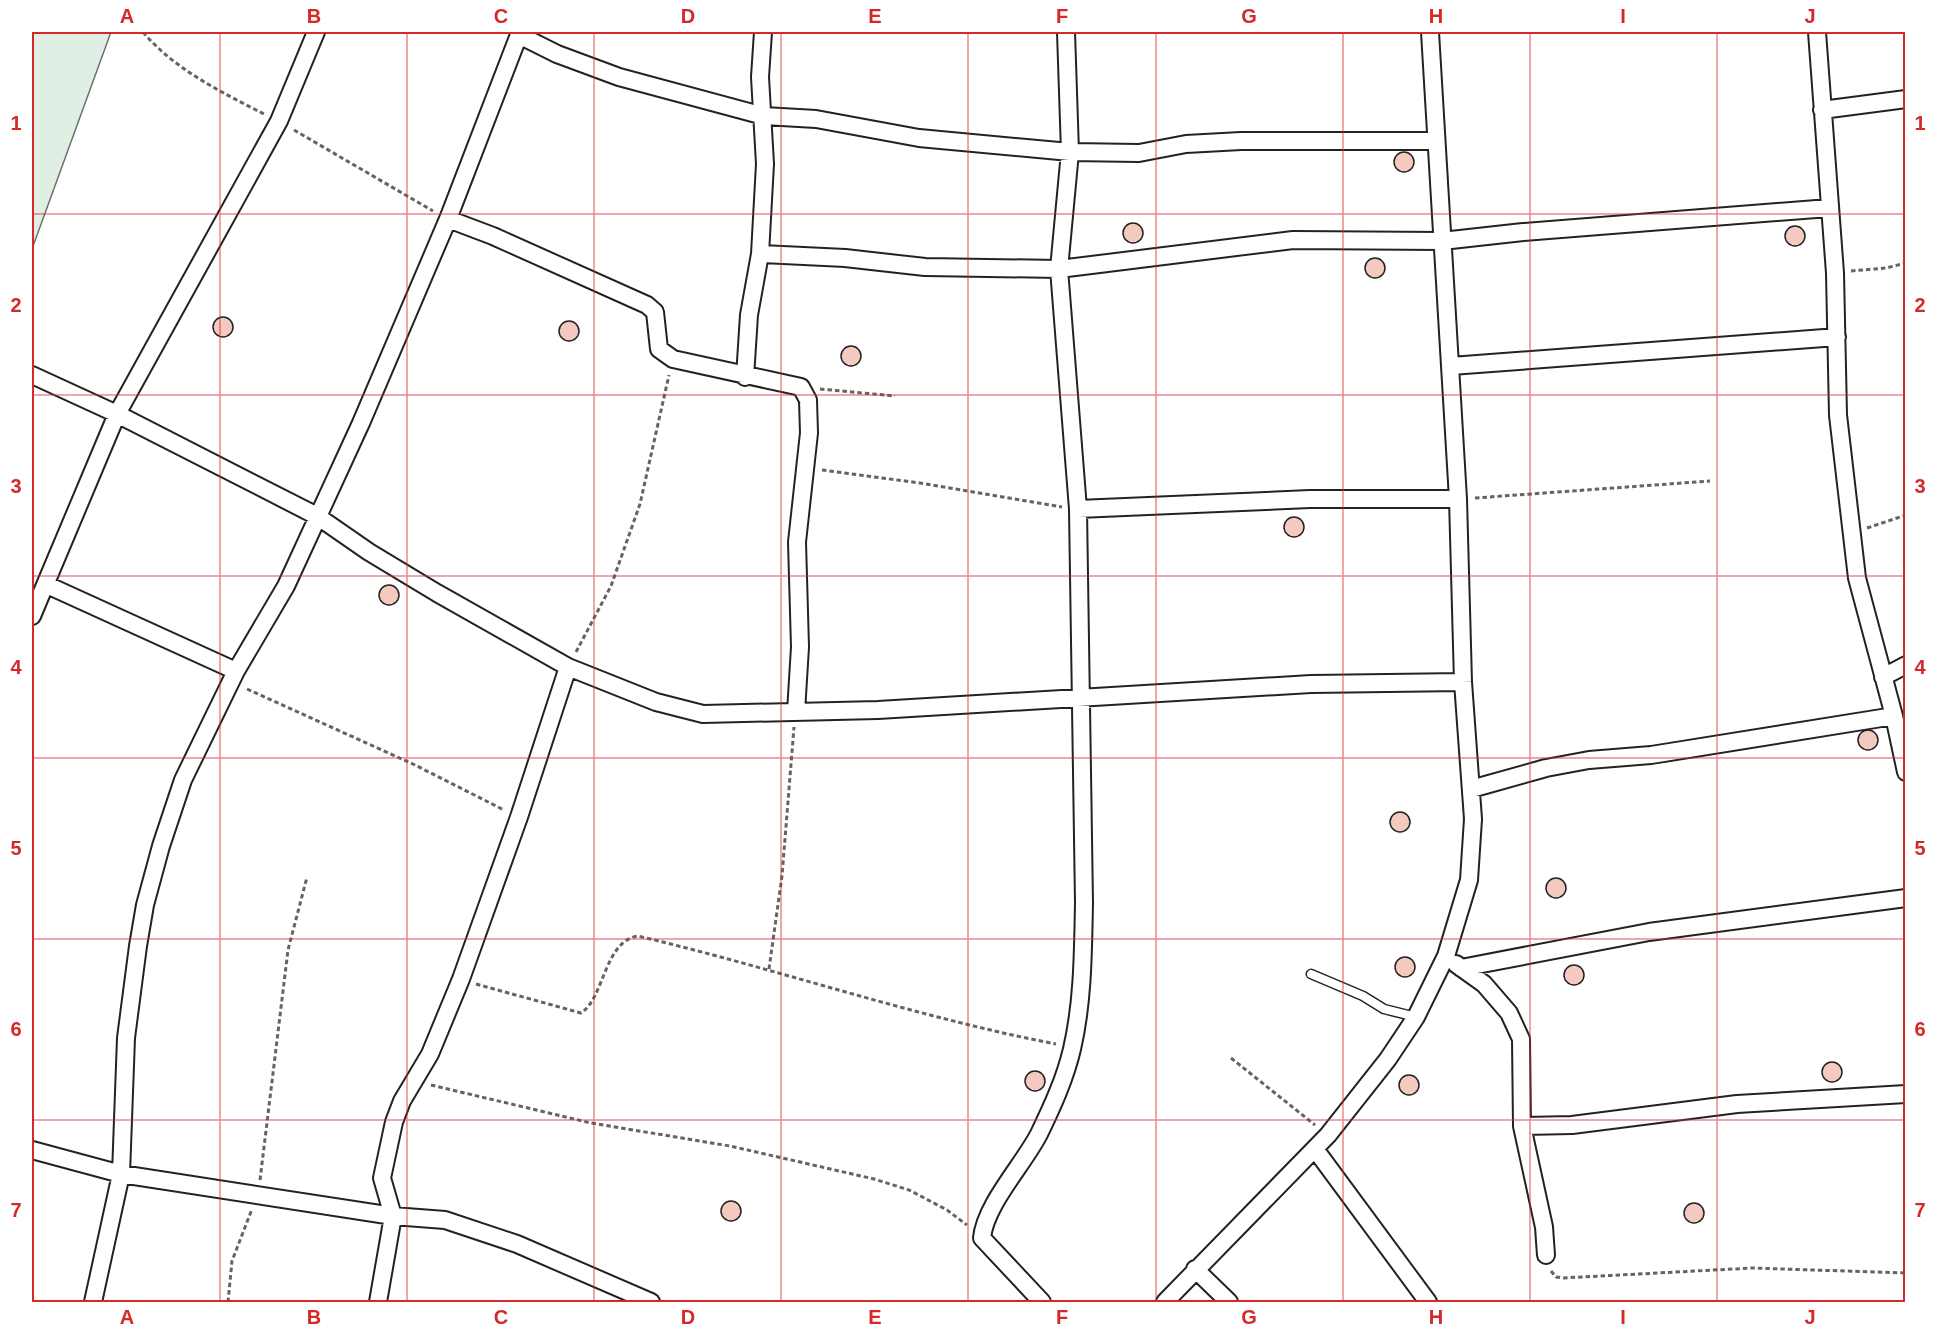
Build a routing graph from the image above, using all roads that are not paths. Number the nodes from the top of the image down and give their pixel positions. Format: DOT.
graph roads {
  1 [pos="316,32"];
  2 [pos="763,32"];
  3 [pos="1066,32"];
  4 [pos="1430,32"];
  5 [pos="1816,32"];
  6 [pos="520,33"];
  7 [pos="1905,99"];
  8 [pos="1822,110"];
  9 [pos="764,116"];
  10 [pos="1435,141"];
  11 [pos="1070,152"];
  12 [pos="1829,208"];
  13 [pos="448,219"];
  14 [pos="1442,241"];
  15 [pos="760,254"];
  16 [pos="1059,269"];
  17 [pos="1837,337"];
  18 [pos="1451,366"];
  19 [pos="32,375"];
  20 [pos="745,377"];
  21 [pos="117,414"];
  22 [pos="1458,500"];
  23 [pos="1078,509"];
  24 [pos="317,516"];
  25 [pos="39,593"];
  26 [pos="32,616"];
  27 [pos="1905,665"];
  28 [pos="568,667"];
  29 [pos="233,676"];
  30 [pos="1883,677"];
  31 [pos="1463,682"];
  32 [pos="1080,700"];
  33 [pos="796,712"];
  34 [pos="1894,716"];
  35 [pos="1905,772"];
  36 [pos="1471,789"];
  37 [pos="1905,898"];
  38 [pos="1446,956"];
  39 [pos="1461,968"];
  40 [pos="1311,974"];
  41 [pos="1416,1017"];
  42 [pos="1905,1094"];
  43 [pos="1522,1126"];
  44 [pos="1315,1149"];
  45 [pos="32,1150"];
  46 [pos="121,1174"];
  47 [pos="393,1216"];
  48 [pos="1546,1255"];
  49 [pos="1195,1269"];
  50 [pos="93,1302"];
  51 [pos="378,1302"];
  52 [pos="651,1302"];
  53 [pos="1042,1302"];
  54 [pos="1165,1302"];
  55 [pos="1229,1302"];
  56 [pos="1428,1302"];
  1 -- 21 [label="street"];
  2 -- 9 [label="street"];
  3 -- 11 [label="street"];
  4 -- 10 [label="street"];
  5 -- 8 [label="street"];
  6 -- 9 [label="street"];
  6 -- 13 [label="street"];
  7 -- 8 [label="street"];
  8 -- 12 [label="street"];
  9 -- 11 [label="street"];
  9 -- 15 [label="street"];
  10 -- 11 [label="street"];
  10 -- 14 [label="street"];
  11 -- 16 [label="street"];
  12 -- 14 [label="street"];
  12 -- 17 [label="street"];
  13 -- 20 [label="street"];
  13 -- 24 [label="street"];
  14 -- 16 [label="street"];
  14 -- 18 [label="street"];
  15 -- 16 [label="street"];
  15 -- 20 [label="street"];
  16 -- 23 [label="street"];
  17 -- 18 [label="street"];
  17 -- 30 [label="street"];
  18 -- 22 [label="street"];
  19 -- 21 [label="street"];
  20 -- 33 [label="street"];
  21 -- 24 [label="street"];
  21 -- 25 [label="street"];
  22 -- 23 [label="street"];
  22 -- 31 [label="street"];
  23 -- 32 [label="street"];
  24 -- 28 [label="street"];
  24 -- 29 [label="street"];
  25 -- 26 [label="street"];
  25 -- 29 [label="street"];
  27 -- 30 [label="street"];
  28 -- 33 [label="street"];
  28 -- 47 [label="street"];
  29 -- 46 [label="street"];
  30 -- 34 [label="street"];
  31 -- 32 [label="street"];
  31 -- 36 [label="street"];
  32 -- 33 [label="street"];
  32 -- 53 [label="street"];
  34 -- 35 [label="street"];
  34 -- 36 [label="street"];
  36 -- 38 [label="street"];
  37 -- 39 [label="street"];
  38 -- 39 [label="street"];
  38 -- 41 [label="street"];
  39 -- 43 [label="street"];
  40 -- 41 [label="lane"];
  41 -- 44 [label="street"];
  42 -- 43 [label="street"];
  43 -- 48 [label="street"];
  44 -- 49 [label="street"];
  44 -- 56 [label="street"];
  45 -- 46 [label="street"];
  46 -- 47 [label="street"];
  46 -- 50 [label="street"];
  47 -- 51 [label="street"];
  47 -- 52 [label="street"];
  49 -- 54 [label="street"];
  49 -- 55 [label="street"];
}
